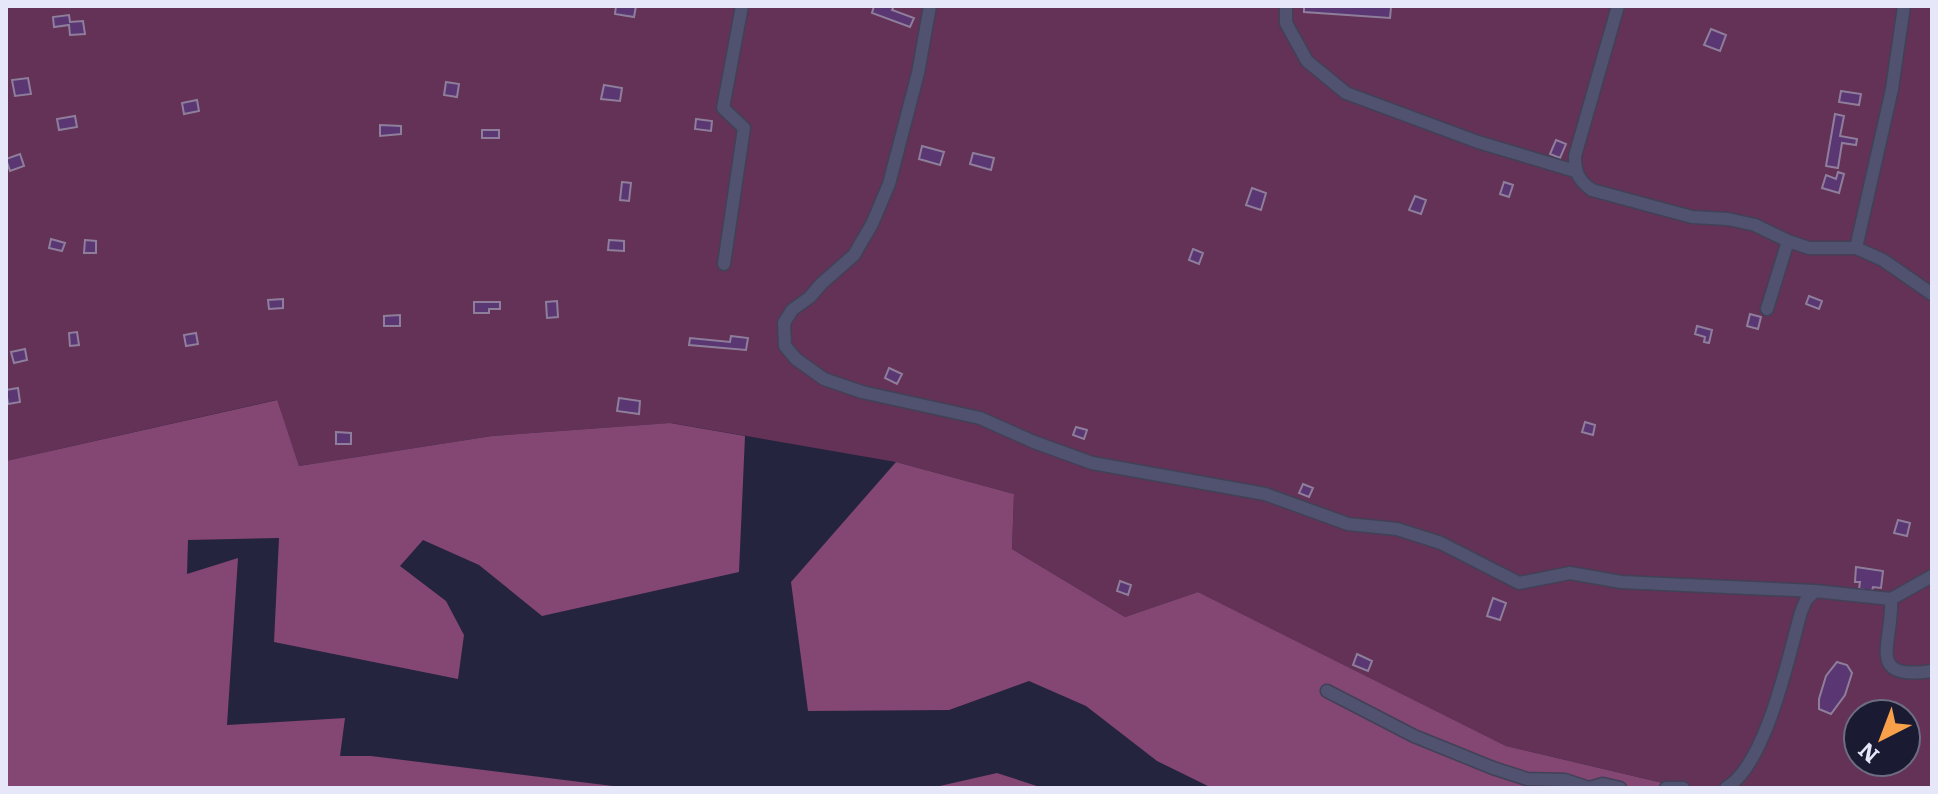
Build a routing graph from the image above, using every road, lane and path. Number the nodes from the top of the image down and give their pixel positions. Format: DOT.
graph roads {
  1 [pos="742,6"];
  2 [pos="930,6"];
  3 [pos="1286,6"];
  4 [pos="1618,6"];
  5 [pos="1904,6"];
  6 [pos="1575,171"];
  7 [pos="1788,241"];
  8 [pos="1856,248"];
  9 [pos="724,264"];
  10 [pos="1932,294"];
  11 [pos="1767,309"];
  12 [pos="1932,576"];
  13 [pos="1815,591"];
  14 [pos="1891,599"];
  15 [pos="1932,671"];
  16 [pos="1327,691"];
  17 [pos="1620,788"];
  18 [pos="1666,788"];
  19 [pos="1683,788"];
  20 [pos="1726,788"];
  1 -- 9 [label="street"];
  2 -- 13 [label="street"];
  3 -- 6 [label="street"];
  4 -- 6 [label="street"];
  5 -- 8 [label="street"];
  6 -- 7 [label="street"];
  7 -- 8 [label="street"];
  7 -- 11 [label="street"];
  8 -- 10 [label="street"];
  12 -- 14 [label="street"];
  13 -- 14 [label="street"];
  13 -- 20 [label="street"];
  14 -- 15 [label="street"];
  16 -- 17 [label="street"];
  18 -- 19 [label="street"];
}
